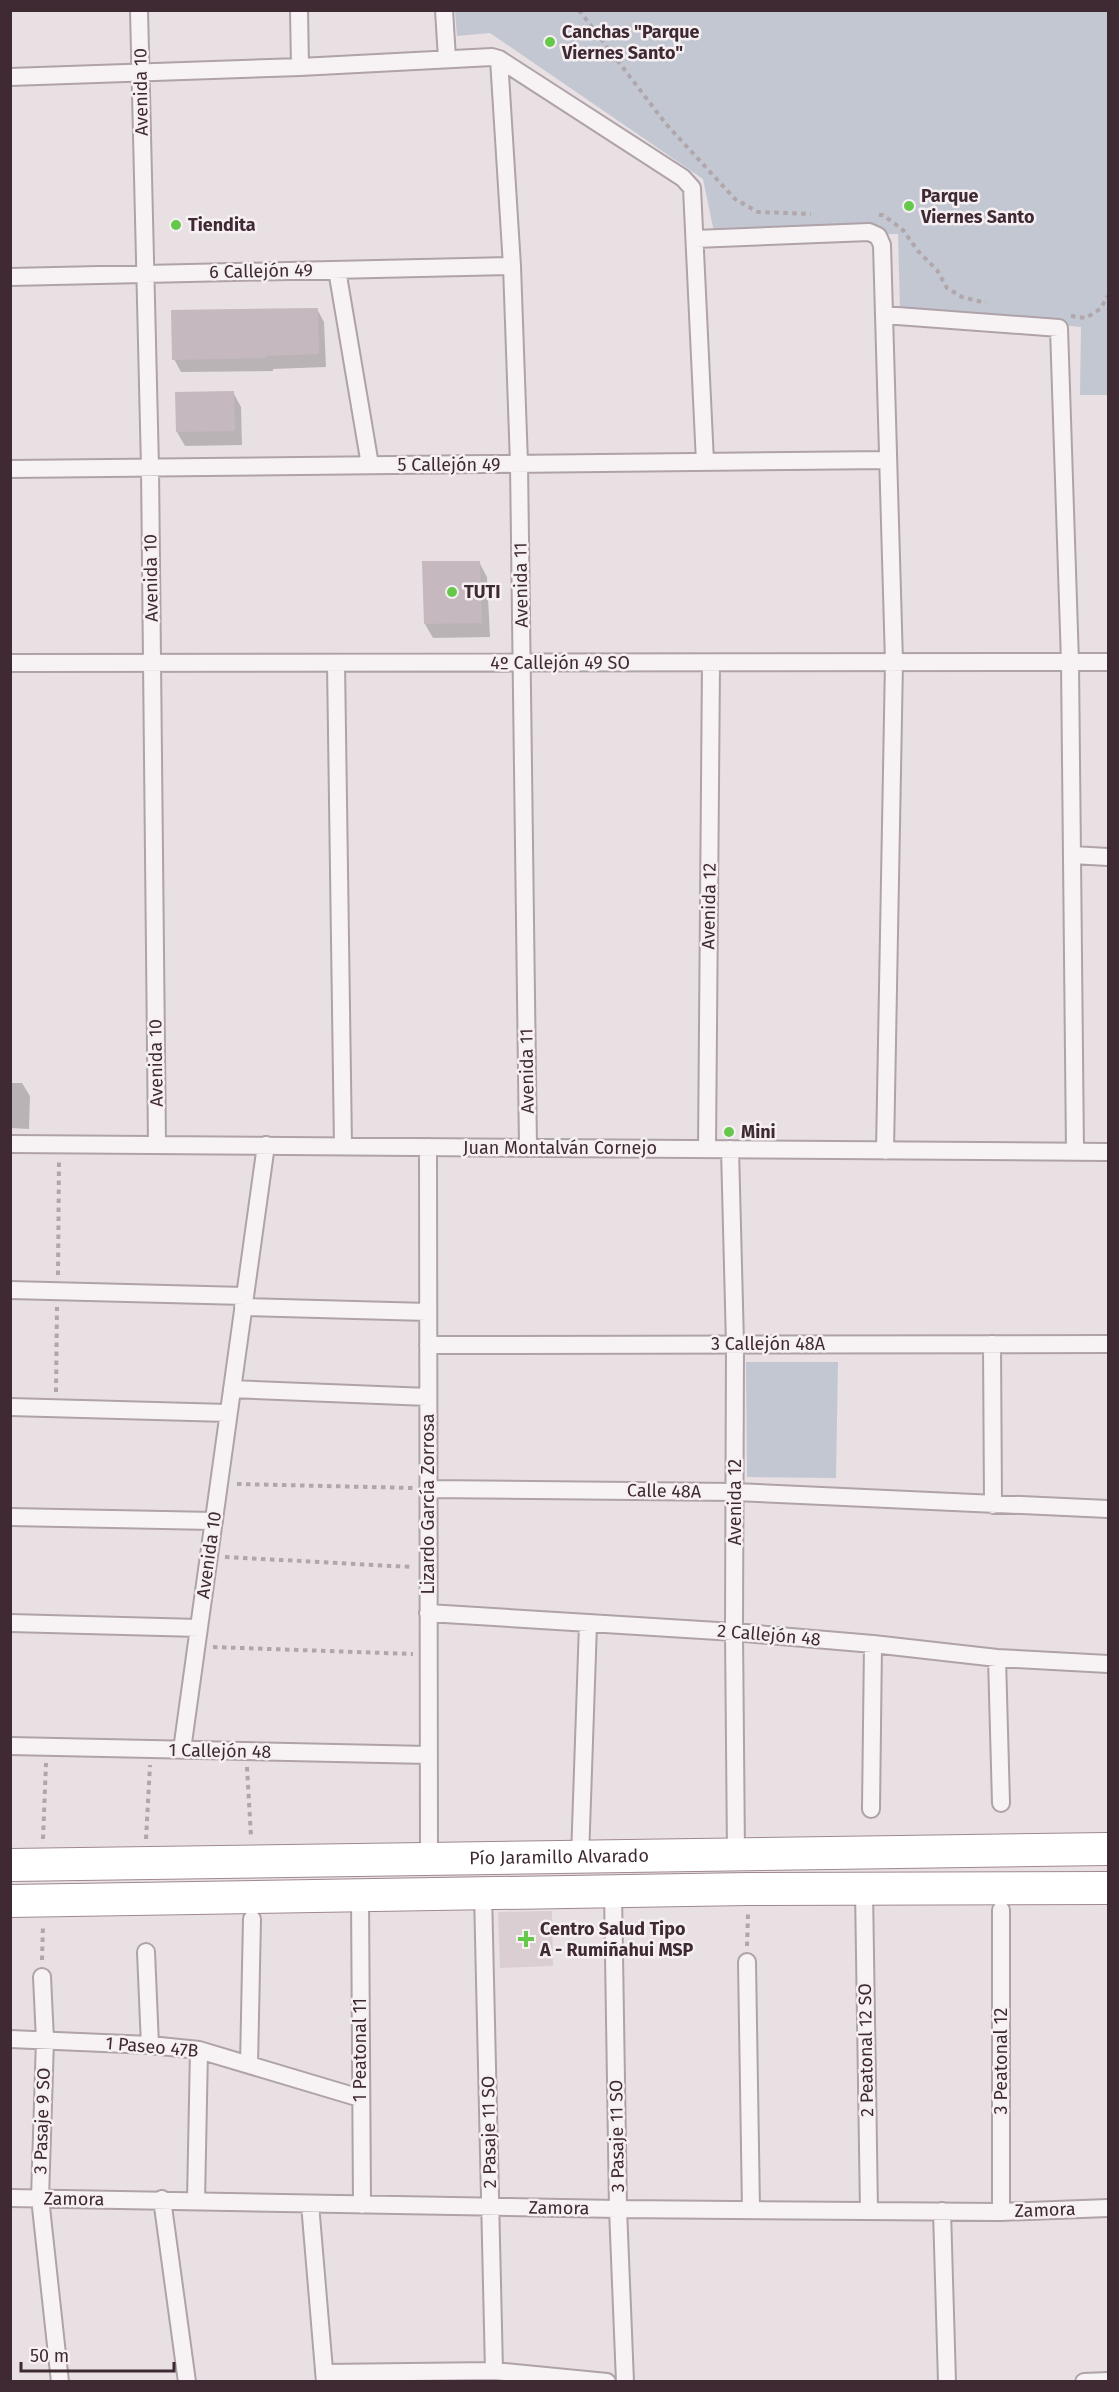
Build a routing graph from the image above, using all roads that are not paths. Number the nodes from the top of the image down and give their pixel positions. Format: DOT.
graph roads {
  1 [pos="139,10"];
  2 [pos="299,10"];
  3 [pos="444,10"];
  4 [pos="447,59"];
  5 [pos="499,59"];
  6 [pos="300,67"];
  7 [pos="140,72"];
  8 [pos="10,77"];
  9 [pos="695,239"];
  10 [pos="513,266"];
  11 [pos="337,270"];
  12 [pos="145,274"];
  13 [pos="10,277"];
  14 [pos="884,315"];
  15 [pos="887,460"];
  16 [pos="705,462"];
  17 [pos="519,464"];
  18 [pos="370,465"];
  19 [pos="150,467"];
  20 [pos="10,469"];
  21 [pos="1070,662"];
  22 [pos="1108,662"];
  23 [pos="10,663"];
  24 [pos="152,663"];
  25 [pos="336,663"];
  26 [pos="522,663"];
  27 [pos="711,663"];
  28 [pos="894,663"];
  29 [pos="1072,855"];
  30 [pos="1108,857"];
  31 [pos="10,1144"];
  32 [pos="157,1145"];
  33 [pos="266,1145"];
  34 [pos="344,1146"];
  35 [pos="428,1147"];
  36 [pos="528,1148"];
  37 [pos="706,1149"];
  38 [pos="730,1149"];
  39 [pos="885,1151"];
  40 [pos="1075,1152"];
  41 [pos="1108,1152"];
  42 [pos="10,1290"];
  43 [pos="244,1302"];
  44 [pos="428,1312"];
  45 [pos="735,1344"];
  46 [pos="992,1344"];
  47 [pos="1108,1344"];
  48 [pos="428,1345"];
  49 [pos="232,1389"];
  50 [pos="428,1397"];
  51 [pos="10,1407"];
  52 [pos="228,1413"];
  53 [pos="428,1489"];
  54 [pos="735,1492"];
  55 [pos="993,1505"];
  56 [pos="1108,1509"];
  57 [pos="10,1517"];
  58 [pos="214,1521"];
  59 [pos="428,1613"];
  60 [pos="10,1623"];
  61 [pos="588,1624"];
  62 [pos="199,1629"];
  63 [pos="734,1632"];
  64 [pos="873,1644"];
  65 [pos="997,1658"];
  66 [pos="1108,1664"];
  67 [pos="10,1746"];
  68 [pos="182,1750"];
  69 [pos="429,1755"];
  70 [pos="1000,1803"];
  71 [pos="871,1809"];
  72 [pos="1108,1849"];
  73 [pos="736,1854"];
  74 [pos="580,1858"];
  75 [pos="429,1860"];
  76 [pos="10,1865"];
  77 [pos="1108,1888"];
  78 [pos="864,1890"];
  79 [pos="613,1891"];
  80 [pos="483,1893"];
  81 [pos="360,1895"];
  82 [pos="10,1901"];
  83 [pos="1001,1910"];
  84 [pos="252,1919"];
  85 [pos="146,1952"];
  86 [pos="747,1962"];
  87 [pos="42,1977"];
  88 [pos="10,2039"];
  89 [pos="45,2040"];
  90 [pos="150,2045"];
  91 [pos="199,2050"];
  92 [pos="249,2065"];
  93 [pos="360,2098"];
  94 [pos="10,2198"];
  95 [pos="40,2198"];
  96 [pos="162,2199"];
  97 [pos="196,2200"];
  98 [pos="310,2204"];
  99 [pos="362,2205"];
  100 [pos="491,2206"];
  101 [pos="1108,2208"];
  102 [pos="618,2209"];
  103 [pos="751,2209"];
  104 [pos="869,2211"];
  105 [pos="942,2211"];
  106 [pos="1001,2212"];
  107 [pos="494,2371"];
  108 [pos="325,2378"];
  109 [pos="1108,2381"];
  110 [pos="60,2382"];
  111 [pos="187,2382"];
  112 [pos="607,2382"];
  113 [pos="625,2382"];
  114 [pos="947,2382"];
  115 [pos="1084,2382"];
  1 -- 7 [label="street, Avenida 10"];
  2 -- 6 [label="street"];
  3 -- 4 [label="street"];
  4 -- 5 [label="street"];
  4 -- 6 [label="street"];
  5 -- 9 [label="street"];
  5 -- 10 [label="street, Avenida 11"];
  6 -- 7 [label="street"];
  7 -- 8 [label="street"];
  7 -- 12 [label="street, Avenida 10"];
  9 -- 14 [label="street"];
  9 -- 16 [label="street"];
  10 -- 11 [label="street, 6 Callejón 49"];
  10 -- 17 [label="street, Avenida 11"];
  11 -- 12 [label="street, 6 Callejón 49"];
  11 -- 18 [label="street"];
  12 -- 13 [label="street, 6 Callejón 49"];
  12 -- 19 [label="street, Avenida 10"];
  14 -- 15 [label="street"];
  14 -- 21 [label="street"];
  15 -- 16 [label="street, 5 Callejón 49"];
  15 -- 28 [label="street"];
  16 -- 17 [label="street, 5 Callejón 49"];
  17 -- 18 [label="street, 5 Callejón 49"];
  17 -- 26 [label="street, Avenida 11"];
  18 -- 19 [label="street, 5 Callejón 49"];
  19 -- 20 [label="street, 5 Callejón 49"];
  19 -- 24 [label="street, Avenida 10"];
  21 -- 22 [label="street, 4º Callejón 49 SO"];
  21 -- 28 [label="street, 4º Callejón 49 SO"];
  21 -- 29 [label="street"];
  23 -- 24 [label="street, 4º Callejón 49 SO"];
  24 -- 25 [label="street, 4º Callejón 49 SO"];
  24 -- 32 [label="street, Avenida 10"];
  25 -- 26 [label="street, 4º Callejón 49 SO"];
  25 -- 34 [label="street"];
  26 -- 27 [label="street, 4º Callejón 49 SO"];
  26 -- 36 [label="street, Avenida 11"];
  27 -- 28 [label="street, 4º Callejón 49 SO"];
  27 -- 37 [label="street, Avenida 12"];
  28 -- 39 [label="street"];
  29 -- 30 [label="street"];
  29 -- 40 [label="street"];
  31 -- 32 [label="street, Juan Montalván Cornejo"];
  32 -- 33 [label="street, Juan Montalván Cornejo"];
  33 -- 34 [label="street, Juan Montalván Cornejo"];
  33 -- 43 [label="street, Avenida 10"];
  34 -- 35 [label="street, Juan Montalván Cornejo"];
  35 -- 36 [label="street, Juan Montalván Cornejo"];
  35 -- 44 [label="street, Lizardo García Zorrosa"];
  36 -- 37 [label="street, Juan Montalván Cornejo"];
  37 -- 38 [label="street, Juan Montalván Cornejo"];
  38 -- 39 [label="street, Juan Montalván Cornejo"];
  38 -- 45 [label="street, Avenida 12"];
  39 -- 40 [label="street, Juan Montalván Cornejo"];
  40 -- 41 [label="street, Juan Montalván Cornejo"];
  42 -- 43 [label="street"];
  43 -- 44 [label="street"];
  43 -- 49 [label="street, Avenida 10"];
  44 -- 48 [label="street, Lizardo García Zorrosa"];
  45 -- 46 [label="street, 3 Callejón 48A"];
  45 -- 48 [label="street, 3 Callejón 48A"];
  45 -- 54 [label="street, Avenida 12"];
  46 -- 47 [label="street, 3 Callejón 48A"];
  46 -- 55 [label="street"];
  48 -- 50 [label="street, Lizardo García Zorrosa"];
  49 -- 50 [label="street"];
  49 -- 52 [label="street, Avenida 10"];
  50 -- 53 [label="street, Lizardo García Zorrosa"];
  51 -- 52 [label="street"];
  52 -- 58 [label="street, Avenida 10"];
  53 -- 54 [label="street, Calle 48A"];
  53 -- 59 [label="street, Lizardo García Zorrosa"];
  54 -- 55 [label="street, Calle 48A"];
  54 -- 63 [label="street, Avenida 12"];
  55 -- 56 [label="street, Calle 48A"];
  57 -- 58 [label="street"];
  58 -- 62 [label="street, Avenida 10"];
  59 -- 61 [label="street, 2 Callejón 48"];
  59 -- 69 [label="street, Lizardo García Zorrosa"];
  60 -- 62 [label="street"];
  61 -- 63 [label="street, 2 Callejón 48"];
  61 -- 74 [label="street"];
  62 -- 68 [label="street, Avenida 10"];
  63 -- 64 [label="street, 2 Callejón 48"];
  63 -- 73 [label="street, Avenida 12"];
  64 -- 65 [label="street, 2 Callejón 48"];
  64 -- 71 [label="street"];
  65 -- 66 [label="street, 2 Callejón 48"];
  65 -- 70 [label="street"];
  67 -- 68 [label="street, 1 Callejón 48"];
  68 -- 69 [label="street, 1 Callejón 48"];
  69 -- 75 [label="street, Lizardo García Zorrosa"];
  72 -- 73 [label="highway, Pío Jaramillo Alvarado"];
  73 -- 74 [label="highway, Pío Jaramillo Alvarado"];
  74 -- 75 [label="highway, Pío Jaramillo Alvarado"];
  75 -- 76 [label="highway, Pío Jaramillo Alvarado"];
  77 -- 78 [label="highway, Pío Jaramillo Alvarado"];
  78 -- 79 [label="highway, Pío Jaramillo Alvarado"];
  78 -- 104 [label="street, 2 Peatonal 12 SO"];
  79 -- 80 [label="highway, Pío Jaramillo Alvarado"];
  79 -- 102 [label="street, 3 Pasaje 11 SO"];
  80 -- 81 [label="highway, Pío Jaramillo Alvarado"];
  80 -- 100 [label="street, 2 Pasaje 11 SO"];
  81 -- 82 [label="highway, Pío Jaramillo Alvarado"];
  81 -- 93 [label="street, 1 Peatonal 11"];
  83 -- 106 [label="street, 3 Peatonal 12"];
  84 -- 92 [label="street"];
  85 -- 90 [label="street"];
  86 -- 103 [label="street"];
  87 -- 89 [label="street, 3 Pasaje 9 SO"];
  88 -- 89 [label="street, 1 Paseo 47B"];
  89 -- 90 [label="street, 1 Paseo 47B"];
  89 -- 95 [label="street, 3 Pasaje 9 SO"];
  90 -- 91 [label="street, 1 Paseo 47B"];
  91 -- 92 [label="street, 1 Paseo 47B"];
  91 -- 97 [label="street"];
  92 -- 93 [label="street, 1 Paseo 47B"];
  93 -- 99 [label="street, 1 Peatonal 11"];
  94 -- 95 [label="street, Zamora"];
  95 -- 96 [label="street, Zamora"];
  95 -- 110 [label="street, 3 Pasaje 9 SO"];
  96 -- 97 [label="street, Zamora"];
  96 -- 111 [label="street"];
  97 -- 98 [label="street, Zamora"];
  98 -- 99 [label="street, Zamora"];
  98 -- 108 [label="street"];
  99 -- 100 [label="street, Zamora"];
  100 -- 102 [label="street, Zamora"];
  100 -- 107 [label="street, 2 Pasaje 11 SO"];
  101 -- 106 [label="street, Zamora"];
  102 -- 103 [label="street, Zamora"];
  102 -- 113 [label="street, 3 Pasaje 11 SO"];
  103 -- 104 [label="street, Zamora"];
  104 -- 105 [label="street, Zamora"];
  105 -- 106 [label="street, Zamora"];
  105 -- 114 [label="street"];
  107 -- 108 [label="street"];
  107 -- 112 [label="street"];
  109 -- 115 [label="street"];
}
